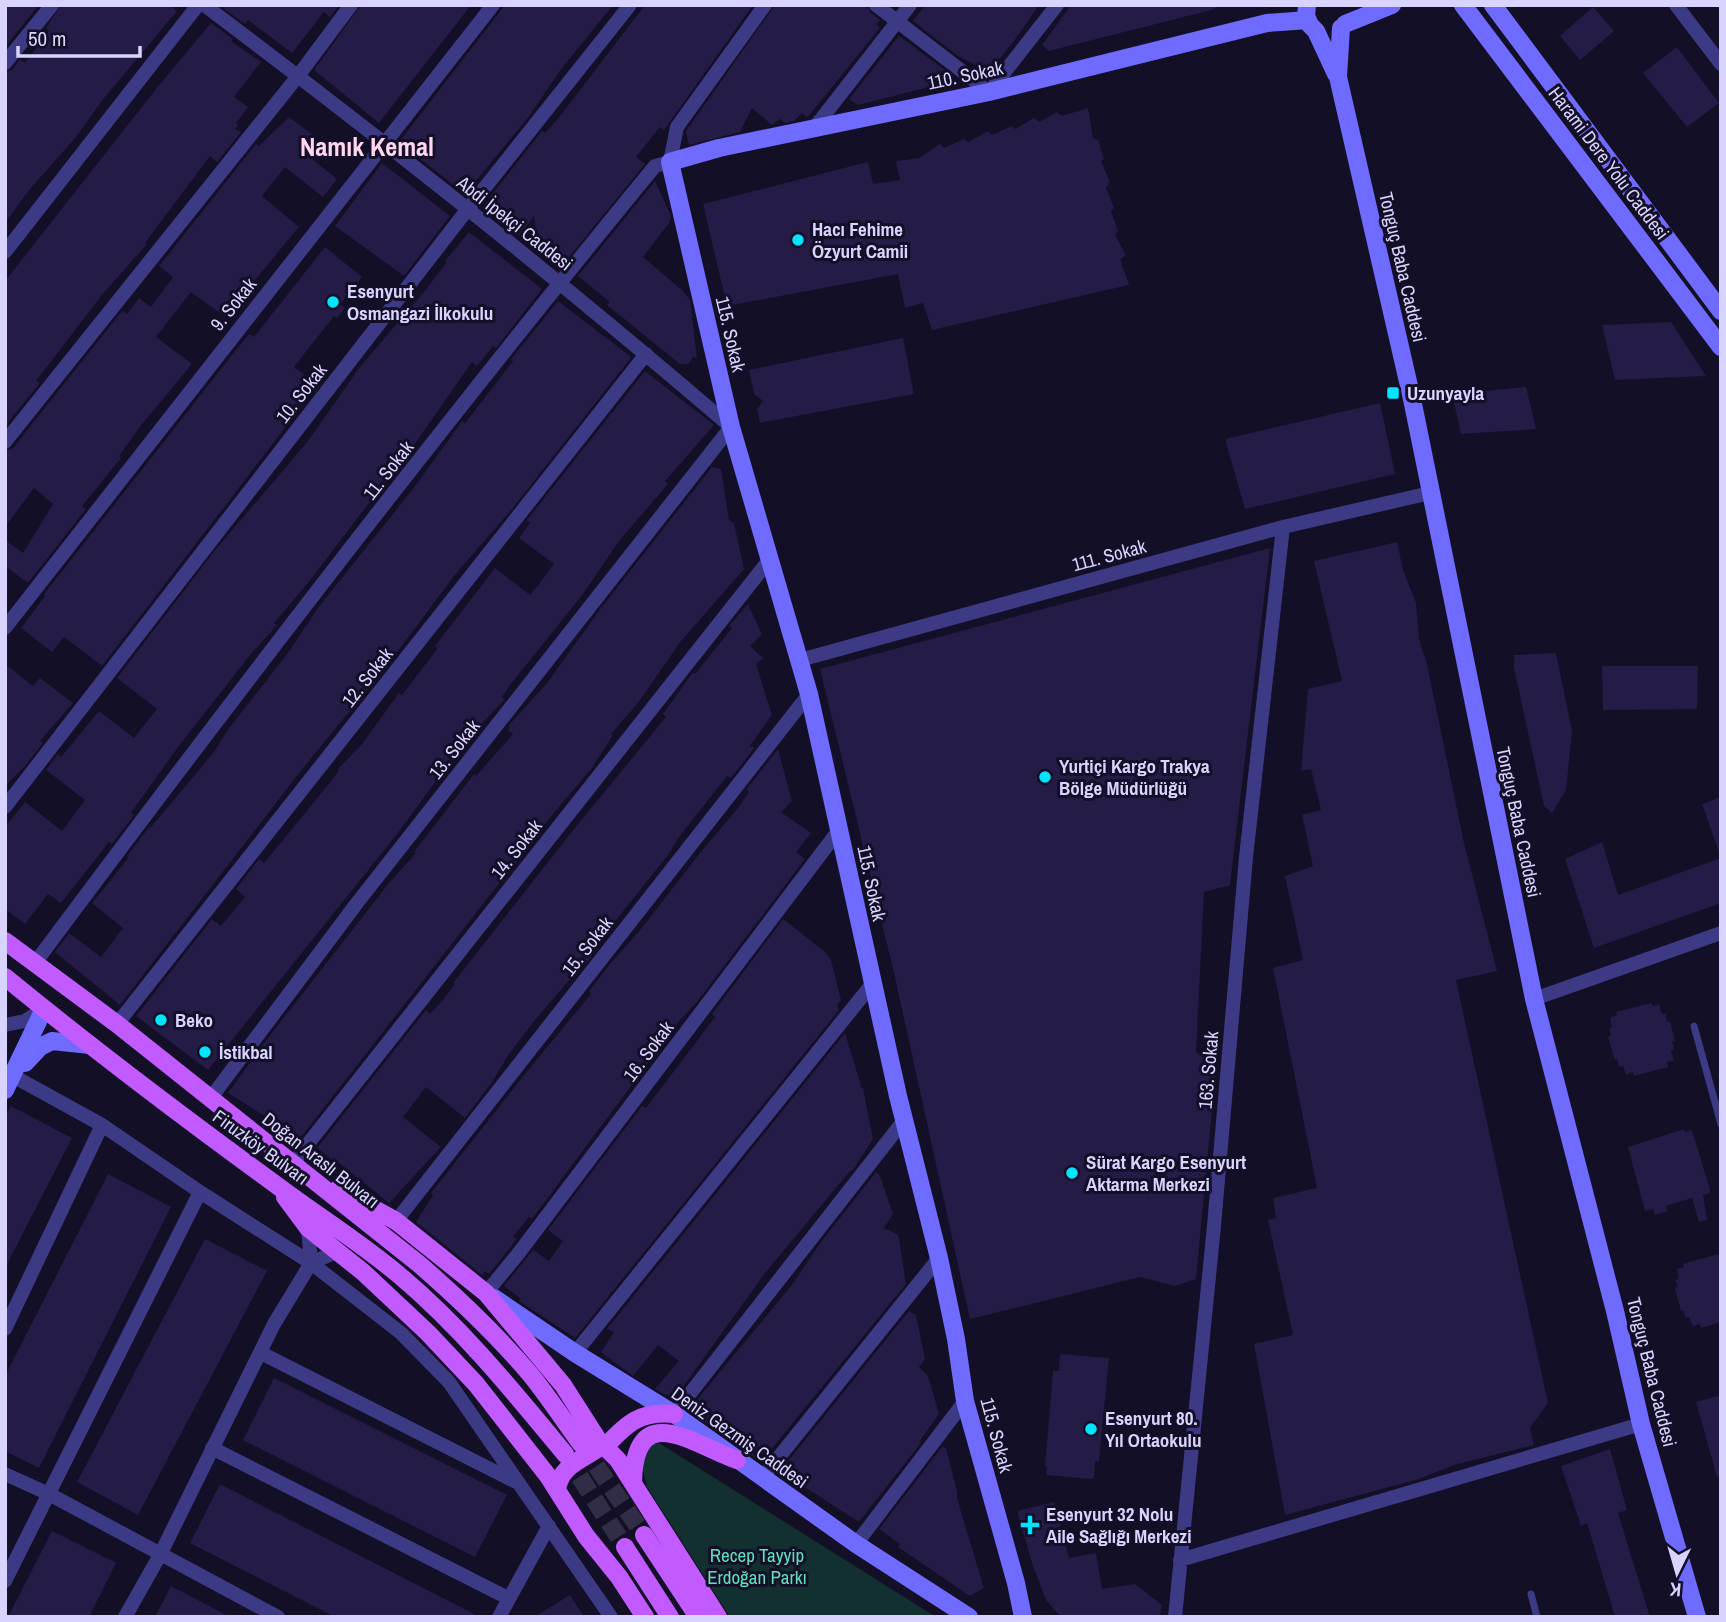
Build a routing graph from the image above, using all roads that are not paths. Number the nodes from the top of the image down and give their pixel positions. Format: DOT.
graph roads {
  1 [pos="52,5"];
  2 [pos="198,5"];
  3 [pos="204,5"];
  4 [pos="351,5"];
  5 [pos="492,5"];
  6 [pos="630,5"];
  7 [pos="765,5"];
  8 [pos="876,5"];
  9 [pos="909,5"];
  10 [pos="1057,5"];
  11 [pos="1346,5"];
  12 [pos="1392,5"];
  13 [pos="1463,5"];
  14 [pos="1493,5"];
  15 [pos="1676,5"];
  16 [pos="1309,13"];
  17 [pos="897,21"];
  18 [pos="1343,26"];
  19 [pos="5,63"];
  20 [pos="1721,64"];
  21 [pos="298,76"];
  22 [pos="1338,77"];
  23 [pos="989,92"];
  24 [pos="815,127"];
  25 [pos="384,144"];
  26 [pos="670,162"];
  27 [pos="467,210"];
  28 [pos="5,253"];
  29 [pos="560,282"];
  30 [pos="1721,311"];
  31 [pos="1721,347"];
  32 [pos="646,354"];
  33 [pos="731,427"];
  34 [pos="5,442"];
  35 [pos="1430,493"];
  36 [pos="1283,527"];
  37 [pos="770,559"];
  38 [pos="5,628"];
  39 [pos="800,660"];
  40 [pos="809,694"];
  41 [pos="5,807"];
  42 [pos="839,830"];
  43 [pos="1721,933"];
  44 [pos="5,940"];
  45 [pos="35,963"];
  46 [pos="5,977"];
  47 [pos="873,983"];
  48 [pos="1534,999"];
  49 [pos="44,1009"];
  50 [pos="117,1024"];
  51 [pos="5,1025"];
  52 [pos="1694,1026"];
  53 [pos="90,1045"];
  54 [pos="12,1078"];
  55 [pos="210,1099"];
  56 [pos="905,1119"];
  57 [pos="1721,1124"];
  58 [pos="102,1125"];
  59 [pos="292,1164"];
  60 [pos="277,1186"];
  61 [pos="200,1192"];
  62 [pos="396,1221"];
  63 [pos="308,1228"];
  64 [pos="338,1251"];
  65 [pos="939,1258"];
  66 [pos="311,1263"];
  67 [pos="486,1293"];
  68 [pos="5,1329"];
  69 [pos="261,1353"];
  70 [pos="575,1353"];
  71 [pos="965,1401"];
  72 [pos="674,1414"];
  73 [pos="1641,1424"];
  74 [pos="581,1444"];
  75 [pos="604,1446"];
  76 [pos="212,1448"];
  77 [pos="565,1454"];
  78 [pos="737,1460"];
  79 [pos="5,1474"];
  80 [pos="762,1478"];
  81 [pos="515,1481"];
  82 [pos="633,1482"];
  83 [pos="557,1490"];
  84 [pos="48,1494"];
  85 [pos="644,1504"];
  86 [pos="549,1526"];
  87 [pos="644,1535"];
  88 [pos="590,1541"];
  89 [pos="856,1544"];
  90 [pos="625,1547"];
  91 [pos="160,1555"];
  92 [pos="1180,1560"];
  93 [pos="5,1581"];
  94 [pos="1531,1594"];
  95 [pos="508,1598"];
  96 [pos="125,1617"];
  97 [pos="278,1617"];
  98 [pos="499,1617"];
  99 [pos="611,1617"];
  100 [pos="645,1617"];
  101 [pos="670,1617"];
  102 [pos="698,1617"];
  103 [pos="718,1617"];
  104 [pos="969,1617"];
  105 [pos="1023,1617"];
  106 [pos="1175,1617"];
  107 [pos="1538,1617"];
  108 [pos="1697,1617"];
  1 -- 19 [label="street"];
  2 -- 28 [label="street"];
  3 -- 21 [label="street, Abdi İpekçi Caddesi"];
  4 -- 21 [label="street"];
  5 -- 25 [label="street, 9. Sokak"];
  6 -- 27 [label="street, 10. Sokak"];
  7 -- 26 [label="street"];
  8 -- 17 [label="street"];
  9 -- 17 [label="street"];
  10 -- 23 [label="street"];
  11 -- 18 [label="street, Tonguç Baba Caddesi"];
  12 -- 18 [label="street, 110. Sokak"];
  13 -- 31 [label="street, Harami Dere Yolu Caddesi"];
  14 -- 30 [label="street, Harami Dere Yolu Caddesi"];
  15 -- 20 [label="street"];
  16 -- 18 [label="street, 110. Sokak"];
  16 -- 22 [label="street"];
  16 -- 23 [label="street, 110. Sokak"];
  17 -- 23 [label="street"];
  17 -- 24 [label="street"];
  18 -- 22 [label="street, Tonguç Baba Caddesi"];
  21 -- 25 [label="street, Abdi İpekçi Caddesi"];
  21 -- 34 [label="street"];
  22 -- 35 [label="street, Tonguç Baba Caddesi"];
  23 -- 24 [label="street, 110. Sokak"];
  24 -- 26 [label="street, 110. Sokak"];
  25 -- 27 [label="street, Abdi İpekçi Caddesi"];
  25 -- 38 [label="street, 9. Sokak"];
  26 -- 29 [label="street, 11. Sokak"];
  26 -- 33 [label="street, 115. Sokak"];
  27 -- 29 [label="street, Abdi İpekçi Caddesi"];
  27 -- 41 [label="street, 10. Sokak"];
  29 -- 32 [label="street, Abdi İpekçi Caddesi"];
  29 -- 45 [label="street, 11. Sokak"];
  32 -- 33 [label="street, Abdi İpekçi Caddesi"];
  32 -- 50 [label="street, 12. Sokak"];
  33 -- 37 [label="street, 115. Sokak"];
  33 -- 55 [label="street, 13. Sokak"];
  35 -- 36 [label="street, 111. Sokak"];
  35 -- 48 [label="street, Tonguç Baba Caddesi"];
  36 -- 39 [label="street, 111. Sokak"];
  36 -- 92 [label="street, 163. Sokak"];
  37 -- 39 [label="street, 115. Sokak"];
  37 -- 59 [label="street, 14. Sokak"];
  39 -- 40 [label="street, 115. Sokak"];
  40 -- 42 [label="street, 115. Sokak"];
  40 -- 62 [label="street, 15. Sokak"];
  42 -- 47 [label="street, 115. Sokak"];
  42 -- 67 [label="street, 16. Sokak"];
  43 -- 48 [label="street"];
  44 -- 45 [label="main road, Doğan Araslı Bulvarı"];
  45 -- 50 [label="main road, Doğan Araslı Bulvarı"];
  46 -- 49 [label="main road, Firuzköy Bulvarı"];
  47 -- 56 [label="street, 115. Sokak"];
  47 -- 70 [label="street"];
  48 -- 73 [label="street, Tonguç Baba Caddesi"];
  49 -- 51 [label="street"];
  49 -- 53 [label="main road, Firuzköy Bulvarı"];
  49 -- 54 [label="street"];
  50 -- 55 [label="main road, Doğan Araslı Bulvarı"];
  52 -- 57 [label="lane"];
  53 -- 54 [label="street"];
  53 -- 60 [label="main road, Firuzköy Bulvarı"];
  54 -- 58 [label="street"];
  55 -- 59 [label="main road, Doğan Araslı Bulvarı"];
  56 -- 65 [label="street, 115. Sokak"];
  56 -- 72 [label="street"];
  58 -- 61 [label="street"];
  58 -- 68 [label="street"];
  59 -- 62 [label="main road"];
  59 -- 74 [label="main road, Doğan Araslı Bulvarı"];
  60 -- 63 [label="main road"];
  60 -- 77 [label="main road, Firuzköy Bulvarı"];
  61 -- 66 [label="street"];
  61 -- 84 [label="street"];
  62 -- 67 [label="main road"];
  63 -- 64 [label="main road"];
  63 -- 66 [label="street"];
  64 -- 66 [label="street"];
  64 -- 83 [label="main road"];
  65 -- 71 [label="street, 115. Sokak"];
  65 -- 80 [label="street"];
  66 -- 69 [label="street"];
  66 -- 81 [label="street"];
  67 -- 70 [label="street, Deniz Gezmiş Caddesi"];
  67 -- 75 [label="main road"];
  69 -- 76 [label="street"];
  69 -- 81 [label="street"];
  70 -- 72 [label="street, Deniz Gezmiş Caddesi"];
  71 -- 89 [label="street"];
  71 -- 105 [label="street, 115. Sokak"];
  72 -- 75 [label="main road"];
  72 -- 78 [label="street, Deniz Gezmiş Caddesi"];
  73 -- 92 [label="street"];
  73 -- 108 [label="street, Tonguç Baba Caddesi"];
  75 -- 82 [label="main road"];
  75 -- 83 [label="main road"];
  76 -- 91 [label="street"];
  76 -- 95 [label="street"];
  78 -- 80 [label="street, Deniz Gezmiş Caddesi"];
  78 -- 82 [label="main road"];
  79 -- 84 [label="street"];
  80 -- 89 [label="street, Deniz Gezmiş Caddesi"];
  81 -- 86 [label="street"];
  82 -- 85 [label="main road"];
  83 -- 88 [label="main road"];
  84 -- 91 [label="street"];
  84 -- 93 [label="street"];
  85 -- 88 [label="main road"];
  85 -- 103 [label="main road"];
  86 -- 95 [label="street"];
  86 -- 99 [label="street"];
  87 -- 102 [label="main road"];
  88 -- 100 [label="main road"];
  89 -- 104 [label="street, Deniz Gezmiş Caddesi"];
  90 -- 101 [label="main road"];
  91 -- 96 [label="street"];
  91 -- 97 [label="street"];
  92 -- 106 [label="street, 163. Sokak"];
  94 -- 107 [label="lane"];
  95 -- 98 [label="street"];
}
